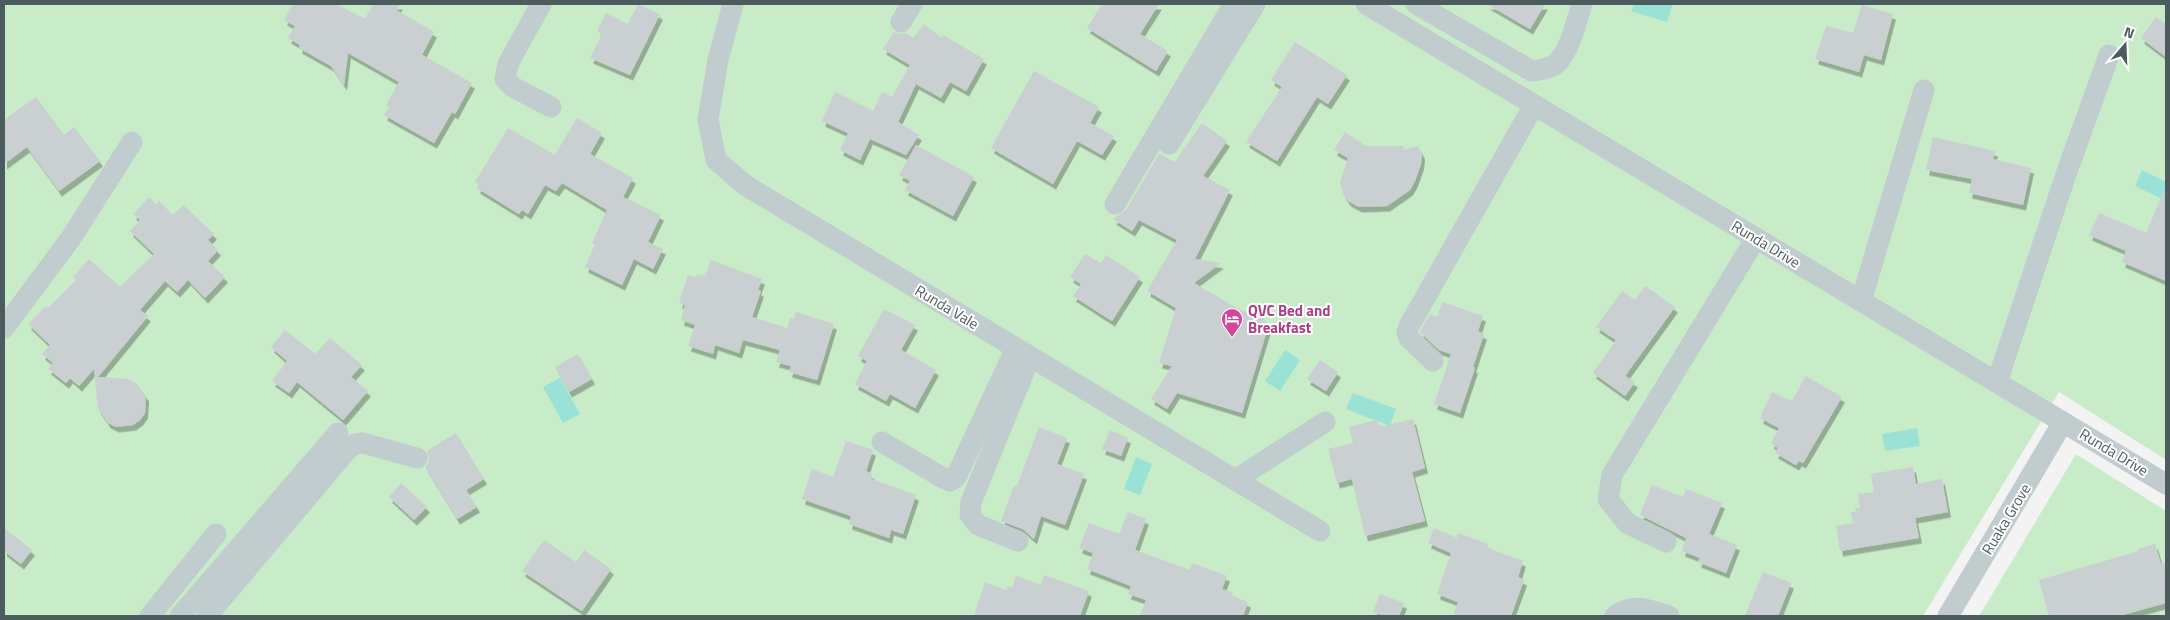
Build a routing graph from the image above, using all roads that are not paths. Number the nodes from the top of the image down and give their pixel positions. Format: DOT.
graph roads {
  1 [pos="541,4"];
  2 [pos="733,4"];
  3 [pos="912,4"];
  4 [pos="1234,4"];
  5 [pos="1255,4"];
  6 [pos="1366,4"];
  7 [pos="1416,4"];
  8 [pos="1582,4"];
  9 [pos="901,22"];
  10 [pos="2109,55"];
  11 [pos="1924,90"];
  12 [pos="1534,105"];
  13 [pos="551,107"];
  14 [pos="132,142"];
  15 [pos="1169,144"];
  16 [pos="1115,204"];
  17 [pos="1756,238"];
  18 [pos="1861,301"];
  19 [pos="4,328"];
  20 [pos="1023,353"];
  21 [pos="1433,361"];
  22 [pos="1997,382"];
  23 [pos="1325,422"];
  24 [pos="2063,422"];
  25 [pos="338,433"];
  26 [pos="882,442"];
  27 [pos="417,458"];
  28 [pos="1235,480"];
  29 [pos="2166,484"];
  30 [pos="1320,531"];
  31 [pos="216,534"];
  32 [pos="1018,541"];
  33 [pos="1666,542"];
  34 [pos="150,616"];
  35 [pos="180,616"];
  36 [pos="207,616"];
  37 [pos="1615,616"];
  38 [pos="1669,616"];
  39 [pos="1948,616"];
  1 -- 13 [label="street"];
  2 -- 20 [label="street, Runda Vale"];
  3 -- 9 [label="street"];
  4 -- 16 [label="street"];
  5 -- 15 [label="street"];
  6 -- 12 [label="street, Runda Drive"];
  7 -- 8 [label="street"];
  10 -- 22 [label="street"];
  11 -- 18 [label="street"];
  12 -- 17 [label="street, Runda Drive"];
  12 -- 21 [label="street"];
  14 -- 19 [label="street"];
  17 -- 18 [label="street, Runda Drive"];
  17 -- 33 [label="street"];
  18 -- 22 [label="street, Runda Drive"];
  20 -- 26 [label="street"];
  20 -- 28 [label="street, Runda Vale"];
  20 -- 32 [label="street"];
  22 -- 24 [label="street, Runda Drive"];
  23 -- 28 [label="street"];
  24 -- 29 [label="street, Runda Drive"];
  24 -- 39 [label="street, Ruaka Grove"];
  25 -- 35 [label="street"];
  27 -- 36 [label="street"];
  28 -- 30 [label="street, Runda Vale"];
  31 -- 34 [label="street"];
  37 -- 38 [label="street"];
}
